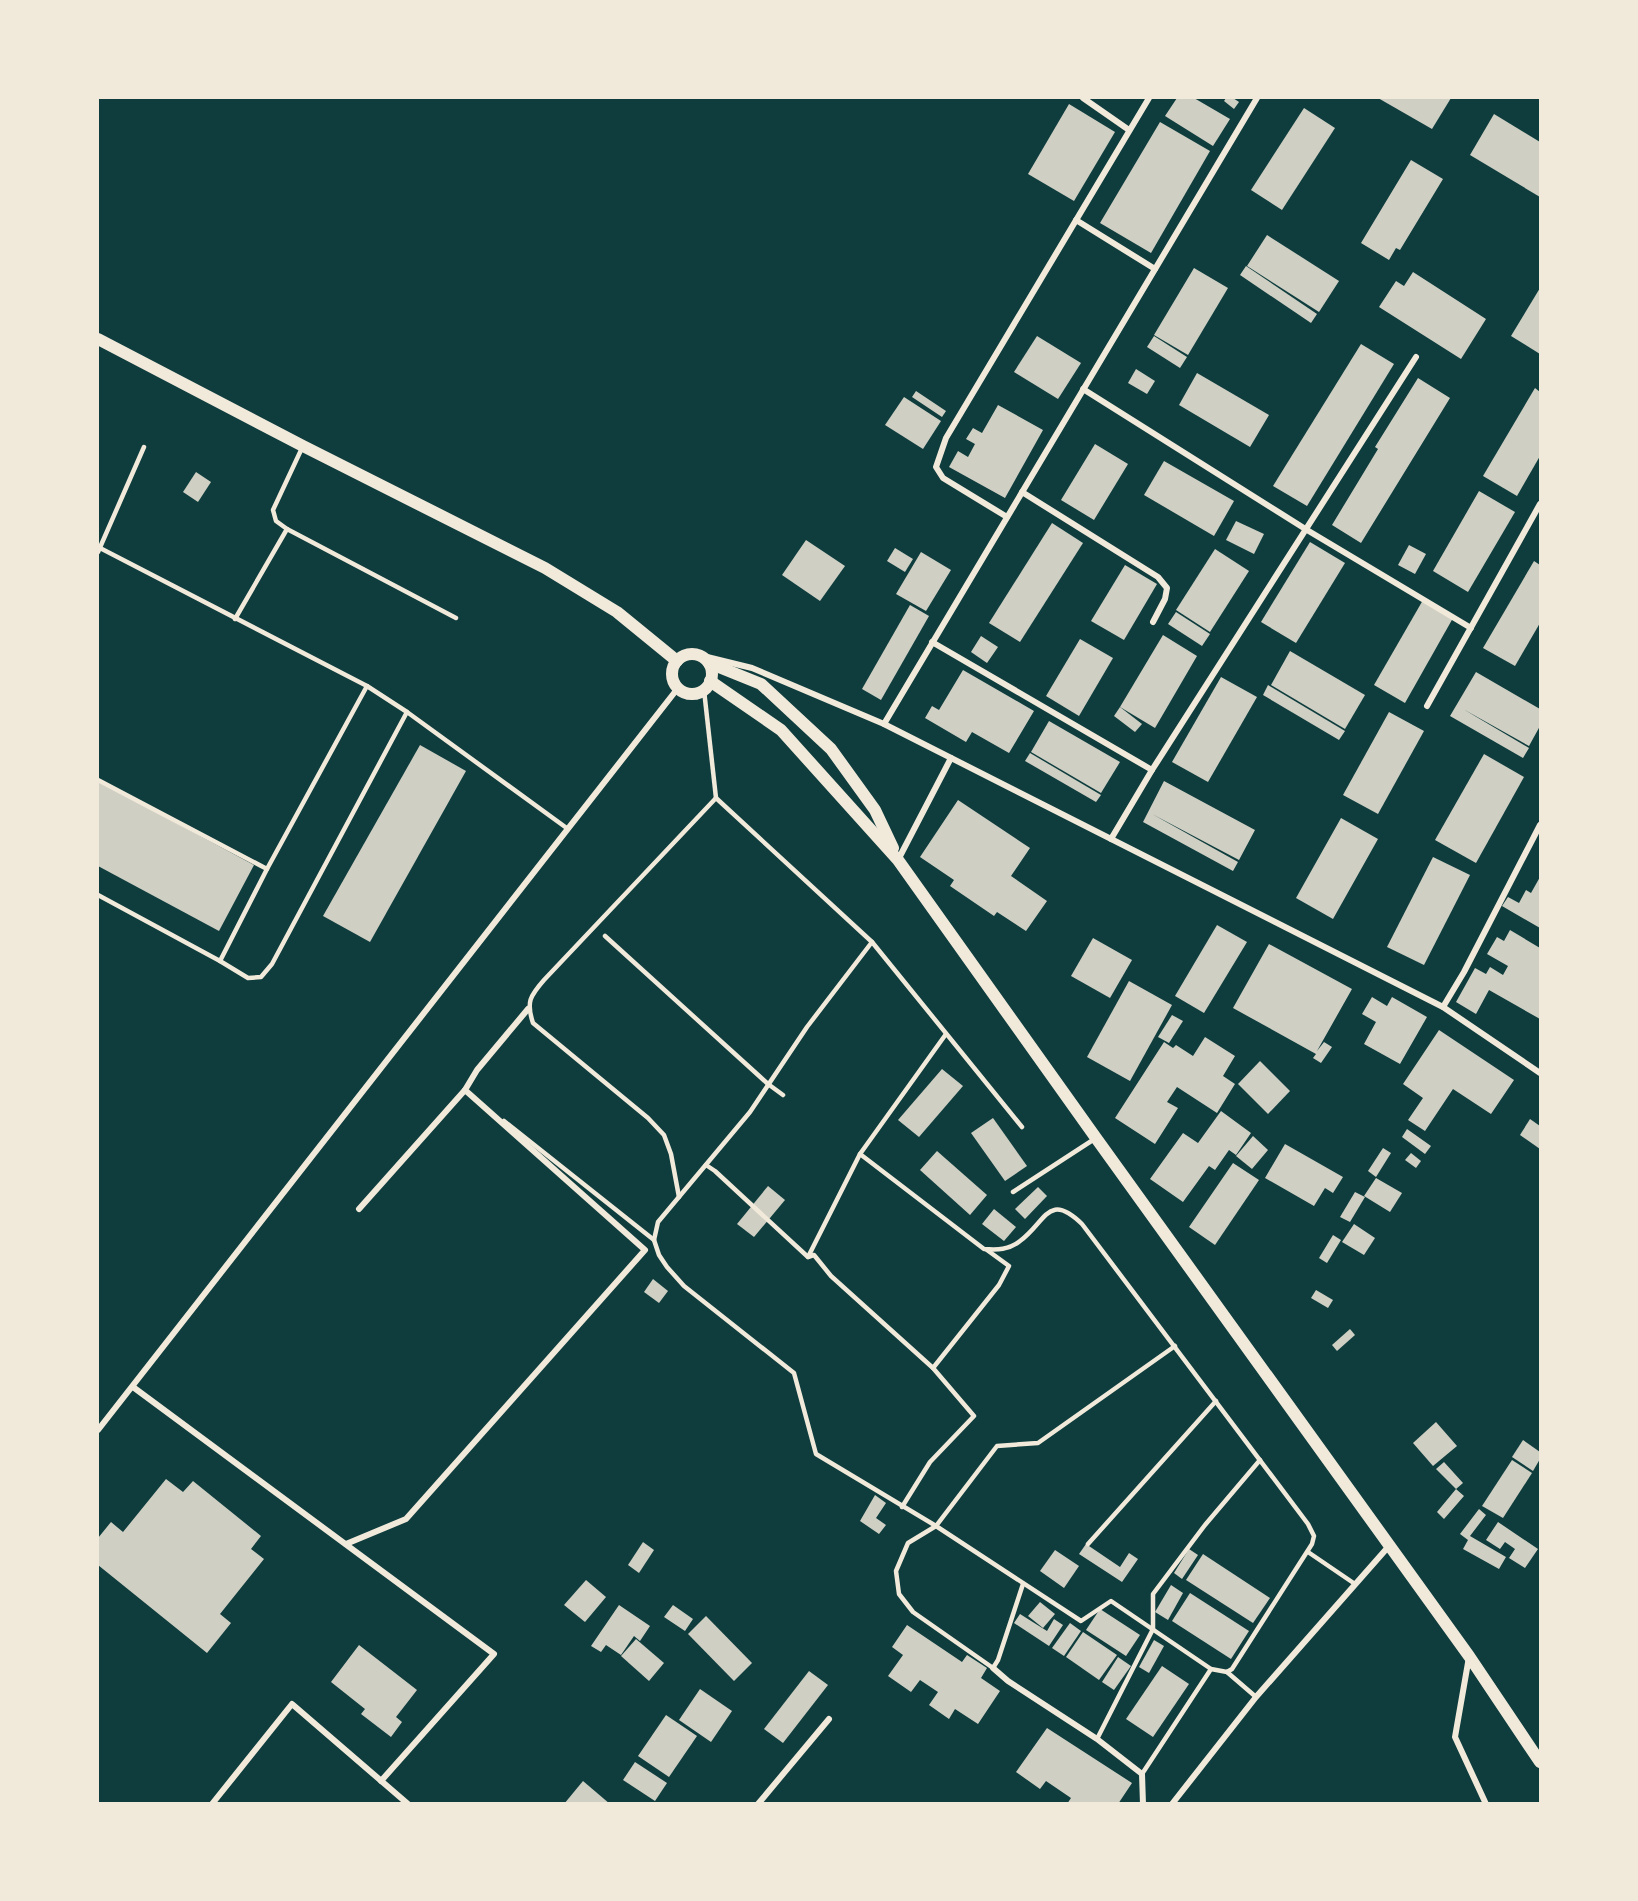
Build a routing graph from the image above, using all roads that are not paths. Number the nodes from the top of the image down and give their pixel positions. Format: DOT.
graph roads {
  1 [pos="1083,98"];
  2 [pos="1149,98"];
  3 [pos="1257,98"];
  4 [pos="1130,130"];
  5 [pos="1076,220"];
  6 [pos="1155,269"];
  7 [pos="98,339"];
  8 [pos="1416,357"];
  9 [pos="1083,389"];
  10 [pos="303,446"];
  11 [pos="144,447"];
  12 [pos="1022,492"];
  13 [pos="1540,504"];
  14 [pos="1007,517"];
  15 [pos="287,529"];
  16 [pos="1307,530"];
  17 [pos="99,550"];
  18 [pos="236,618"];
  19 [pos="456,618"];
  20 [pos="1153,622"];
  21 [pos="1471,628"];
  22 [pos="932,642"];
  23 [pos="704,659"];
  24 [pos="677,661"];
  25 [pos="707,685"];
  26 [pos="367,686"];
  27 [pos="678,688"];
  28 [pos="1427,706"];
  29 [pos="408,712"];
  30 [pos="884,724"];
  31 [pos="951,758"];
  32 [pos="1152,770"];
  33 [pos="98,780"];
  34 [pos="716,798"];
  35 [pos="1540,825"];
  36 [pos="568,829"];
  37 [pos="1111,839"];
  38 [pos="898,860"];
  39 [pos="267,869"];
  40 [pos="98,895"];
  41 [pos="605,936"];
  42 [pos="872,942"];
  43 [pos="220,961"];
  44 [pos="1443,1007"];
  45 [pos="528,1009"];
  46 [pos="946,1034"];
  47 [pos="1540,1073"];
  48 [pos="768,1084"];
  49 [pos="465,1090"];
  50 [pos="783,1095"];
  51 [pos="1022,1127"];
  52 [pos="1096,1138"];
  53 [pos="860,1154"];
  54 [pos="706,1165"];
  55 [pos="1013,1192"];
  56 [pos="679,1197"];
  57 [pos="359,1209"];
  58 [pos="654,1240"];
  59 [pos="984,1249"];
  60 [pos="808,1257"];
  61 [pos="1175,1346"];
  62 [pos="933,1368"];
  63 [pos="133,1387"];
  64 [pos="1216,1401"];
  65 [pos="98,1430"];
  66 [pos="1260,1460"];
  67 [pos="902,1507"];
  68 [pos="936,1526"];
  69 [pos="346,1544"];
  70 [pos="1088,1544"];
  71 [pos="1389,1545"];
  72 [pos="1308,1551"];
  73 [pos="1023,1584"];
  74 [pos="1355,1584"];
  75 [pos="1153,1629"];
  76 [pos="1469,1656"];
  77 [pos="993,1668"];
  78 [pos="1211,1669"];
  79 [pos="1227,1672"];
  80 [pos="1256,1697"];
  81 [pos="829,1719"];
  82 [pos="1097,1739"];
  83 [pos="1540,1762"];
  84 [pos="1142,1774"];
  85 [pos="381,1781"];
  86 [pos="212,1803"];
  87 [pos="408,1803"];
  88 [pos="758,1803"];
  89 [pos="1143,1803"];
  90 [pos="1172,1803"];
  91 [pos="1486,1803"];
  1 -- 4 [label="street"];
  2 -- 4 [label="street"];
  3 -- 6 [label="street"];
  4 -- 5 [label="street"];
  5 -- 6 [label="street"];
  5 -- 14 [label="street"];
  6 -- 9 [label="street"];
  7 -- 10 [label="main road"];
  8 -- 16 [label="street"];
  9 -- 12 [label="street"];
  9 -- 16 [label="street"];
  10 -- 15 [label="lane"];
  10 -- 24 [label="main road"];
  11 -- 17 [label="lane"];
  12 -- 14 [label="street"];
  12 -- 20 [label="street"];
  13 -- 21 [label="street"];
  14 -- 22 [label="street"];
  15 -- 18 [label="lane"];
  15 -- 19 [label="lane"];
  16 -- 21 [label="street"];
  16 -- 32 [label="street"];
  17 -- 18 [label="lane"];
  18 -- 26 [label="lane"];
  21 -- 28 [label="street"];
  22 -- 30 [label="street"];
  22 -- 32 [label="street"];
  23 -- 24 [label="main road"];
  23 -- 25 [label="main road"];
  23 -- 30 [label="street"];
  23 -- 38 [label="main road"];
  24 -- 27 [label="main road"];
  25 -- 27 [label="main road"];
  25 -- 34 [label="lane"];
  25 -- 38 [label="main road"];
  26 -- 29 [label="lane"];
  26 -- 39 [label="lane"];
  27 -- 36 [label="street"];
  29 -- 36 [label="lane"];
  29 -- 43 [label="lane"];
  30 -- 31 [label="street"];
  31 -- 37 [label="street"];
  31 -- 38 [label="street"];
  32 -- 37 [label="street"];
  33 -- 39 [label="lane"];
  34 -- 42 [label="lane"];
  34 -- 45 [label="lane"];
  35 -- 44 [label="street"];
  36 -- 63 [label="street"];
  37 -- 44 [label="street"];
  38 -- 52 [label="main road"];
  39 -- 43 [label="lane"];
  40 -- 43 [label="lane"];
  41 -- 48 [label="lane"];
  42 -- 46 [label="lane"];
  42 -- 48 [label="lane"];
  44 -- 47 [label="street"];
  45 -- 49 [label="street"];
  45 -- 56 [label="lane"];
  46 -- 51 [label="lane"];
  46 -- 53 [label="lane"];
  48 -- 50 [label="lane"];
  48 -- 54 [label="lane"];
  49 -- 57 [label="street"];
  49 -- 58 [label="lane"];
  49 -- 69 [label="street"];
  52 -- 55 [label="lane"];
  52 -- 71 [label="main road"];
  53 -- 59 [label="lane"];
  53 -- 60 [label="lane"];
  54 -- 56 [label="lane"];
  54 -- 60 [label="lane"];
  56 -- 58 [label="lane"];
  58 -- 67 [label="lane"];
  59 -- 61 [label="lane"];
  59 -- 62 [label="lane"];
  60 -- 62 [label="lane"];
  61 -- 64 [label="lane"];
  61 -- 68 [label="lane"];
  62 -- 67 [label="lane"];
  63 -- 65 [label="street"];
  63 -- 69 [label="street"];
  64 -- 66 [label="lane"];
  64 -- 70 [label="lane"];
  66 -- 72 [label="lane"];
  66 -- 75 [label="lane"];
  67 -- 68 [label="lane"];
  68 -- 73 [label="lane"];
  68 -- 77 [label="lane"];
  69 -- 85 [label="street"];
  71 -- 74 [label="street"];
  71 -- 76 [label="main road"];
  72 -- 74 [label="lane"];
  72 -- 79 [label="lane"];
  73 -- 75 [label="lane"];
  73 -- 77 [label="lane"];
  74 -- 80 [label="street"];
  75 -- 78 [label="lane"];
  75 -- 82 [label="lane"];
  76 -- 83 [label="main road"];
  76 -- 91 [label="street"];
  77 -- 82 [label="street"];
  78 -- 79 [label="lane"];
  78 -- 84 [label="lane"];
  79 -- 80 [label="lane"];
  80 -- 90 [label="street"];
  81 -- 88 [label="street"];
  82 -- 84 [label="street"];
  84 -- 89 [label="street"];
  85 -- 86 [label="street"];
  85 -- 87 [label="street"];
}
